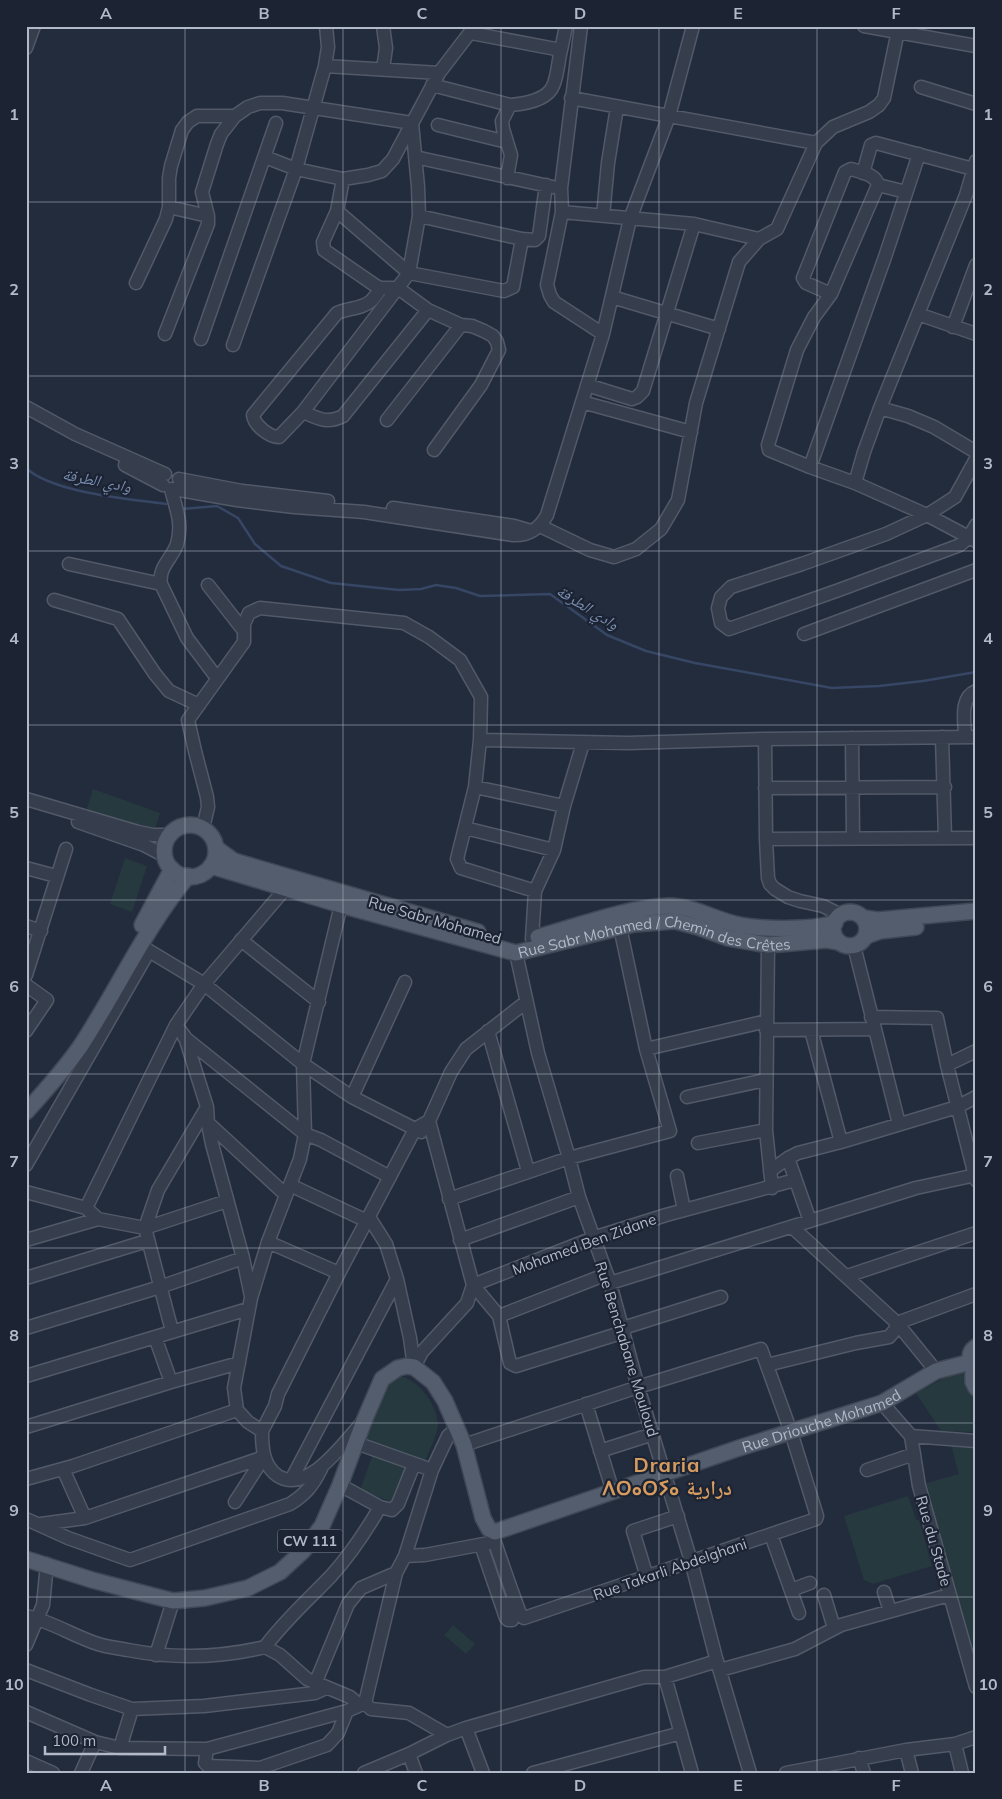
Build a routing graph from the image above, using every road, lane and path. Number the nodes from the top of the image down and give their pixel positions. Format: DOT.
graph roads {
  1 [pos="34,26"];
  2 [pos="326,26"];
  3 [pos="383,26"];
  4 [pos="566,26"];
  5 [pos="581,26"];
  6 [pos="693,26"];
  7 [pos="870,27"];
  8 [pos="898,29"];
  9 [pos="473,30"];
  10 [pos="976,46"];
  11 [pos="26,48"];
  12 [pos="561,50"];
  13 [pos="325,66"];
  14 [pos="384,69"];
  15 [pos="439,73"];
  16 [pos="432,85"];
  17 [pos="921,87"];
  18 [pos="571,98"];
  19 [pos="976,104"];
  20 [pos="510,105"];
  21 [pos="617,107"];
  22 [pos="313,108"];
  23 [pos="235,116"];
  24 [pos="669,116"];
  25 [pos="412,122"];
  26 [pos="276,123"];
  27 [pos="438,125"];
  28 [pos="507,142"];
  29 [pos="816,143"];
  30 [pos="918,154"];
  31 [pos="264,157"];
  32 [pos="415,157"];
  33 [pos="296,169"];
  34 [pos="974,170"];
  35 [pos="863,173"];
  36 [pos="507,178"];
  37 [pos="343,179"];
  38 [pos="546,185"];
  39 [pos="878,185"];
  40 [pos="561,188"];
  41 [pos="906,192"];
  42 [pos="169,207"];
  43 [pos="337,211"];
  44 [pos="562,212"];
  45 [pos="208,216"];
  46 [pos="419,216"];
  47 [pos="603,216"];
  48 [pos="630,219"];
  49 [pos="694,224"];
  50 [pos="522,239"];
  51 [pos="759,239"];
  52 [pos="976,265"];
  53 [pos="409,273"];
  54 [pos="136,283"];
  55 [pos="381,288"];
  56 [pos="398,288"];
  57 [pos="831,294"];
  58 [pos="612,297"];
  59 [pos="428,310"];
  60 [pos="666,313"];
  61 [pos="918,314"];
  62 [pos="461,325"];
  63 [pos="953,327"];
  64 [pos="719,329"];
  65 [pos="165,334"];
  66 [pos="603,334"];
  67 [pos="976,334"];
  68 [pos="201,339"];
  69 [pos="233,345"];
  70 [pos="587,385"];
  71 [pos="582,402"];
  72 [pos="26,407"];
  73 [pos="880,408"];
  74 [pos="303,412"];
  75 [pos="26,416"];
  76 [pos="387,420"];
  77 [pos="691,432"];
  78 [pos="434,450"];
  79 [pos="976,452"];
  80 [pos="976,459"];
  81 [pos="810,467"];
  82 [pos="170,483"];
  83 [pos="855,483"];
  84 [pos="927,515"];
  85 [pos="976,525"];
  86 [pos="535,528"];
  87 [pos="972,539"];
  88 [pos="69,564"];
  89 [pos="976,570"];
  90 [pos="161,584"];
  91 [pos="208,585"];
  92 [pos="54,600"];
  93 [pos="244,631"];
  94 [pos="804,634"];
  95 [pos="217,678"];
  96 [pos="976,691"];
  97 [pos="199,705"];
  98 [pos="942,737"];
  99 [pos="970,737"];
  100 [pos="852,738"];
  101 [pos="765,739"];
  102 [pos="480,740"];
  103 [pos="583,743"];
  104 [pos="475,787"];
  105 [pos="945,787"];
  106 [pos="765,788"];
  107 [pos="853,788"];
  108 [pos="26,798"];
  109 [pos="26,804"];
  110 [pos="564,806"];
  111 [pos="203,828"];
  112 [pos="465,828"];
  113 [pos="169,835"];
  114 [pos="945,838"];
  115 [pos="976,838"];
  116 [pos="766,839"];
  117 [pos="854,839"];
  118 [pos="216,848"];
  119 [pos="66,850"];
  120 [pos="554,850"];
  121 [pos="164,856"];
  122 [pos="211,866"];
  123 [pos="26,868"];
  124 [pos="172,869"];
  125 [pos="56,876"];
  126 [pos="188,876"];
  127 [pos="285,889"];
  128 [pos="535,891"];
  129 [pos="341,905"];
  130 [pos="976,911"];
  131 [pos="864,918"];
  132 [pos="838,919"];
  133 [pos="976,919"];
  134 [pos="26,926"];
  135 [pos="620,927"];
  136 [pos="40,931"];
  137 [pos="866,936"];
  138 [pos="532,939"];
  139 [pos="241,940"];
  140 [pos="839,942"];
  141 [pos="768,945"];
  142 [pos="854,946"];
  143 [pos="145,948"];
  144 [pos="516,953"];
  145 [pos="26,975"];
  146 [pos="405,982"];
  147 [pos="26,984"];
  148 [pos="204,984"];
  149 [pos="319,1002"];
  150 [pos="526,1002"];
  151 [pos="873,1023"];
  152 [pos="176,1024"];
  153 [pos="767,1025"];
  154 [pos="811,1030"];
  155 [pos="26,1031"];
  156 [pos="488,1031"];
  157 [pos="185,1037"];
  158 [pos="170,1038"];
  159 [pos="646,1049"];
  160 [pos="976,1052"];
  161 [pos="304,1064"];
  162 [pos="947,1065"];
  163 [pos="765,1080"];
  164 [pos="352,1096"];
  165 [pos="688,1097"];
  166 [pos="976,1097"];
  167 [pos="26,1098"];
  168 [pos="957,1107"];
  169 [pos="26,1112"];
  170 [pos="206,1115"];
  171 [pos="429,1121"];
  172 [pos="899,1124"];
  173 [pos="415,1128"];
  174 [pos="766,1130"];
  175 [pos="305,1134"];
  176 [pos="434,1141"];
  177 [pos="841,1142"];
  178 [pos="698,1143"];
  179 [pos="212,1144"];
  180 [pos="232,1146"];
  181 [pos="569,1158"];
  182 [pos="788,1158"];
  183 [pos="26,1165"];
  184 [pos="528,1171"];
  185 [pos="770,1171"];
  186 [pos="677,1176"];
  187 [pos="390,1177"];
  188 [pos="975,1177"];
  189 [pos="795,1180"];
  190 [pos="772,1188"];
  191 [pos="288,1190"];
  192 [pos="26,1192"];
  193 [pos="579,1197"];
  194 [pos="449,1199"];
  195 [pos="227,1201"];
  196 [pos="86,1208"];
  197 [pos="684,1210"];
  198 [pos="98,1219"];
  199 [pos="368,1219"];
  200 [pos="810,1221"];
  201 [pos="792,1227"];
  202 [pos="976,1233"];
  203 [pos="146,1234"];
  204 [pos="593,1238"];
  205 [pos="26,1240"];
  206 [pos="460,1240"];
  207 [pos="268,1242"];
  208 [pos="243,1258"];
  209 [pos="339,1273"];
  210 [pos="848,1276"];
  211 [pos="26,1278"];
  212 [pos="609,1278"];
  213 [pos="397,1279"];
  214 [pos="473,1285"];
  215 [pos="160,1286"];
  216 [pos="976,1294"];
  217 [pos="721,1297"];
  218 [pos="250,1303"];
  219 [pos="500,1316"];
  220 [pos="897,1323"];
  221 [pos="26,1328"];
  222 [pos="624,1330"];
  223 [pos="172,1331"];
  224 [pos="155,1337"];
  225 [pos="973,1359"];
  226 [pos="239,1363"];
  227 [pos="767,1365"];
  228 [pos="414,1367"];
  229 [pos="940,1370"];
  230 [pos="26,1376"];
  231 [pos="170,1382"];
  232 [pos="638,1387"];
  233 [pos="976,1388"];
  234 [pos="882,1403"];
  235 [pos="586,1404"];
  236 [pos="237,1410"];
  237 [pos="364,1421"];
  238 [pos="26,1427"];
  239 [pos="456,1429"];
  240 [pos="262,1431"];
  241 [pos="791,1432"];
  242 [pos="653,1434"];
  243 [pos="911,1436"];
  244 [pos="976,1440"];
  245 [pos="356,1442"];
  246 [pos="464,1445"];
  247 [pos="600,1451"];
  248 [pos="914,1454"];
  249 [pos="264,1457"];
  250 [pos="414,1464"];
  251 [pos="322,1467"];
  252 [pos="63,1470"];
  253 [pos="432,1470"];
  254 [pos="867,1470"];
  255 [pos="665,1474"];
  256 [pos="26,1479"];
  257 [pos="291,1480"];
  258 [pos="340,1485"];
  259 [pos="613,1492"];
  260 [pos="235,1502"];
  261 [pos="380,1507"];
  262 [pos="678,1516"];
  263 [pos="84,1518"];
  264 [pos="26,1519"];
  265 [pos="41,1524"];
  266 [pos="771,1535"];
  267 [pos="489,1539"];
  268 [pos="405,1556"];
  269 [pos="26,1558"];
  270 [pos="692,1561"];
  271 [pos="47,1564"];
  272 [pos="396,1573"];
  273 [pos="647,1577"];
  274 [pos="810,1583"];
  275 [pos="791,1590"];
  276 [pos="884,1592"];
  277 [pos="824,1595"];
  278 [pos="950,1595"];
  279 [pos="511,1599"];
  280 [pos="173,1601"];
  281 [pos="890,1612"];
  282 [pos="800,1613"];
  283 [pos="32,1617"];
  284 [pos="834,1628"];
  285 [pos="26,1646"];
  286 [pos="265,1647"];
  287 [pos="971,1650"];
  288 [pos="156,1655"];
  289 [pos="719,1666"];
  290 [pos="26,1670"];
  291 [pos="666,1677"];
  292 [pos="321,1686"];
  293 [pos="976,1687"];
  294 [pos="365,1703"];
  295 [pos="132,1709"];
  296 [pos="347,1711"];
  297 [pos="26,1712"];
  298 [pos="466,1728"];
  299 [pos="681,1733"];
  300 [pos="447,1735"];
  301 [pos="976,1737"];
  302 [pos="94,1742"];
  303 [pos="955,1744"];
  304 [pos="120,1748"];
  305 [pos="207,1749"];
  306 [pos="906,1750"];
  307 [pos="409,1754"];
  308 [pos="860,1758"];
  309 [pos="26,1761"];
  310 [pos="566,1768"];
  311 [pos="260,1770"];
  312 [pos="53,1773"];
  313 [pos="81,1773"];
  314 [pos="364,1773"];
  315 [pos="416,1773"];
  316 [pos="483,1773"];
  317 [pos="533,1773"];
  318 [pos="692,1773"];
  319 [pos="750,1773"];
  320 [pos="786,1773"];
  321 [pos="864,1773"];
  322 [pos="912,1773"];
  323 [pos="962,1773"];
  1 -- 11 [label="street"];
  2 -- 13 [label="street"];
  3 -- 14 [label="street"];
  4 -- 12 [label="street"];
  5 -- 18 [label="street"];
  6 -- 24 [label="street"];
  7 -- 8 [label="street"];
  8 -- 10 [label="street"];
  8 -- 29 [label="street"];
  9 -- 12 [label="street"];
  9 -- 15 [label="street"];
  12 -- 20 [label="street"];
  13 -- 14 [label="street"];
  13 -- 22 [label="street"];
  14 -- 15 [label="street"];
  15 -- 16 [label="street"];
  16 -- 20 [label="street"];
  16 -- 25 [label="street"];
  17 -- 19 [label="street"];
  18 -- 21 [label="street"];
  18 -- 40 [label="street"];
  20 -- 28 [label="street"];
  21 -- 24 [label="street"];
  21 -- 47 [label="street"];
  22 -- 23 [label="street"];
  22 -- 25 [label="street"];
  22 -- 33 [label="street"];
  23 -- 42 [label="street"];
  23 -- 45 [label="street"];
  24 -- 29 [label="street"];
  24 -- 48 [label="street"];
  25 -- 32 [label="street"];
  25 -- 37 [label="street"];
  26 -- 31 [label="street"];
  27 -- 28 [label="street"];
  28 -- 36 [label="street"];
  29 -- 51 [label="street"];
  30 -- 34 [label="street"];
  30 -- 35 [label="street"];
  30 -- 41 [label="street"];
  31 -- 33 [label="street"];
  31 -- 68 [label="street"];
  32 -- 36 [label="street"];
  32 -- 46 [label="street"];
  33 -- 37 [label="street"];
  33 -- 69 [label="street"];
  34 -- 61 [label="street"];
  35 -- 39 [label="street"];
  35 -- 57 [label="street"];
  36 -- 38 [label="street"];
  37 -- 43 [label="street"];
  38 -- 40 [label="street"];
  38 -- 50 [label="street"];
  39 -- 41 [label="street"];
  39 -- 57 [label="street"];
  40 -- 44 [label="street"];
  41 -- 81 [label="street"];
  42 -- 45 [label="street"];
  42 -- 54 [label="street"];
  43 -- 53 [label="street"];
  43 -- 55 [label="street"];
  44 -- 47 [label="street"];
  44 -- 66 [label="street"];
  45 -- 65 [label="street"];
  46 -- 50 [label="street"];
  46 -- 53 [label="street"];
  47 -- 48 [label="street"];
  48 -- 49 [label="street"];
  48 -- 58 [label="street"];
  49 -- 51 [label="street"];
  49 -- 60 [label="street"];
  50 -- 53 [label="street"];
  51 -- 64 [label="street"];
  52 -- 63 [label="street"];
  53 -- 56 [label="street"];
  55 -- 56 [label="street"];
  55 -- 74 [label="street"];
  56 -- 59 [label="street"];
  56 -- 74 [label="street"];
  57 -- 81 [label="street"];
  58 -- 60 [label="street"];
  58 -- 66 [label="street"];
  59 -- 62 [label="street"];
  59 -- 74 [label="street"];
  60 -- 64 [label="street"];
  60 -- 70 [label="street"];
  61 -- 63 [label="street"];
  61 -- 73 [label="street"];
  62 -- 76 [label="street"];
  62 -- 78 [label="street"];
  63 -- 67 [label="street"];
  64 -- 77 [label="street"];
  66 -- 70 [label="street"];
  70 -- 71 [label="street"];
  71 -- 77 [label="street"];
  71 -- 86 [label="street"];
  72 -- 82 [label="street"];
  73 -- 79 [label="street"];
  73 -- 83 [label="street"];
  75 -- 82 [label="street"];
  77 -- 86 [label="street"];
  80 -- 84 [label="street"];
  81 -- 83 [label="street"];
  82 -- 86 [label="street"];
  82 -- 90 [label="street"];
  83 -- 84 [label="street"];
  84 -- 87 [label="street"];
  84 -- 87 [label="street"];
  85 -- 87 [label="street"];
  88 -- 90 [label="street"];
  89 -- 94 [label="street"];
  90 -- 95 [label="street"];
  91 -- 93 [label="street"];
  92 -- 97 [label="street"];
  93 -- 95 [label="street"];
  93 -- 102 [label="street"];
  95 -- 97 [label="street"];
  96 -- 99 [label="street"];
  97 -- 111 [label="street"];
  98 -- 99 [label="street"];
  98 -- 100 [label="street"];
  98 -- 105 [label="street"];
  100 -- 101 [label="street"];
  100 -- 107 [label="street"];
  101 -- 103 [label="street"];
  101 -- 106 [label="street"];
  102 -- 103 [label="street"];
  102 -- 104 [label="street"];
  103 -- 110 [label="street"];
  104 -- 110 [label="street"];
  104 -- 112 [label="street"];
  105 -- 107 [label="street"];
  105 -- 114 [label="street"];
  106 -- 107 [label="street"];
  106 -- 116 [label="street"];
  107 -- 117 [label="street"];
  108 -- 113 [label="street"];
  109 -- 121 [label="street"];
  110 -- 120 [label="street"];
  111 -- 113 [label="main road"];
  111 -- 118 [label="main road"];
  112 -- 120 [label="street"];
  112 -- 128 [label="street"];
  113 -- 121 [label="main road"];
  114 -- 115 [label="street"];
  114 -- 117 [label="street"];
  116 -- 117 [label="street"];
  116 -- 132 [label="street"];
  118 -- 122 [label="main road"];
  118 -- 138 [label="main road, Rue Sabr Mohamed"];
  119 -- 125 [label="street"];
  120 -- 128 [label="street"];
  121 -- 124 [label="main road"];
  122 -- 126 [label="main road"];
  122 -- 127 [label="main road, Rue Sabr Mohamed / Chemin des Crêtes"];
  123 -- 125 [label="street"];
  124 -- 126 [label="main road"];
  124 -- 167 [label="main road"];
  125 -- 136 [label="street"];
  126 -- 143 [label="main road"];
  127 -- 129 [label="main road, Rue Sabr Mohamed / Chemin des Crêtes"];
  127 -- 139 [label="street"];
  128 -- 138 [label="street"];
  129 -- 144 [label="main road, Rue Sabr Mohamed / Chemin des Crêtes"];
  129 -- 149 [label="street"];
  130 -- 131 [label="main road"];
  131 -- 132 [label="main road"];
  131 -- 137 [label="main road"];
  132 -- 138 [label="main road, Rue Sabr Mohamed"];
  132 -- 140 [label="main road"];
  133 -- 137 [label="main road"];
  134 -- 136 [label="street"];
  135 -- 141 [label="main road, Rue Sabr Mohamed / Chemin des Crêtes"];
  135 -- 144 [label="main road, Rue Sabr Mohamed / Chemin des Crêtes"];
  135 -- 159 [label="street"];
  136 -- 145 [label="street"];
  137 -- 142 [label="main road"];
  139 -- 148 [label="street"];
  139 -- 149 [label="street"];
  140 -- 141 [label="main road, Rue Sabr Mohamed / Chemin des Crêtes"];
  140 -- 142 [label="main road"];
  141 -- 153 [label="street"];
  142 -- 151 [label="street"];
  143 -- 148 [label="street"];
  143 -- 169 [label="main road"];
  143 -- 183 [label="street"];
  144 -- 150 [label="street, Rue Benchabane Mouloud"];
  146 -- 164 [label="street"];
  147 -- 155 [label="street"];
  148 -- 152 [label="street"];
  148 -- 161 [label="street"];
  149 -- 161 [label="street"];
  150 -- 156 [label="street"];
  150 -- 181 [label="street, Rue Benchabane Mouloud"];
  151 -- 154 [label="street"];
  151 -- 162 [label="street"];
  151 -- 172 [label="street"];
  152 -- 157 [label="street"];
  152 -- 158 [label="street"];
  153 -- 154 [label="street"];
  153 -- 159 [label="street"];
  153 -- 163 [label="street"];
  154 -- 177 [label="street"];
  156 -- 171 [label="street"];
  156 -- 184 [label="street"];
  157 -- 158 [label="street"];
  157 -- 170 [label="street"];
  157 -- 175 [label="street"];
  158 -- 196 [label="street"];
  159 -- 181 [label="street"];
  160 -- 162 [label="street"];
  161 -- 164 [label="street"];
  161 -- 175 [label="street"];
  162 -- 168 [label="street"];
  163 -- 165 [label="street"];
  163 -- 174 [label="street"];
  164 -- 173 [label="street"];
  166 -- 168 [label="street"];
  168 -- 172 [label="street"];
  168 -- 188 [label="street"];
  170 -- 179 [label="street"];
  170 -- 180 [label="street"];
  170 -- 203 [label="street"];
  171 -- 173 [label="street"];
  171 -- 176 [label="street"];
  172 -- 177 [label="street"];
  173 -- 176 [label="street"];
  173 -- 187 [label="street"];
  174 -- 178 [label="street"];
  174 -- 185 [label="street"];
  175 -- 187 [label="street"];
  175 -- 191 [label="street"];
  176 -- 194 [label="street"];
  177 -- 182 [label="street"];
  179 -- 180 [label="street"];
  179 -- 195 [label="street"];
  180 -- 191 [label="street"];
  181 -- 184 [label="street"];
  181 -- 193 [label="street, Rue Benchabane Mouloud"];
  182 -- 185 [label="street"];
  182 -- 189 [label="street"];
  184 -- 194 [label="street"];
  185 -- 190 [label="street"];
  186 -- 197 [label="street"];
  187 -- 199 [label="street"];
  188 -- 200 [label="street"];
  189 -- 190 [label="street, Mohamed Ben Zidane"];
  189 -- 200 [label="street"];
  190 -- 197 [label="street, Mohamed Ben Zidane"];
  191 -- 199 [label="street"];
  191 -- 207 [label="street"];
  192 -- 196 [label="street"];
  193 -- 204 [label="street, Rue Benchabane Mouloud"];
  193 -- 206 [label="street"];
  194 -- 206 [label="street"];
  195 -- 203 [label="street"];
  195 -- 208 [label="street"];
  196 -- 198 [label="street"];
  197 -- 204 [label="street, Mohamed Ben Zidane"];
  198 -- 203 [label="street"];
  198 -- 205 [label="street"];
  199 -- 209 [label="street"];
  199 -- 213 [label="street"];
  200 -- 201 [label="street"];
  201 -- 210 [label="street"];
  201 -- 212 [label="street"];
  202 -- 210 [label="street"];
  203 -- 211 [label="street"];
  203 -- 215 [label="street"];
  204 -- 212 [label="street, Rue Benchabane Mouloud"];
  204 -- 214 [label="street, Mohamed Ben Zidane"];
  206 -- 214 [label="street"];
  207 -- 209 [label="street"];
  207 -- 218 [label="street"];
  208 -- 215 [label="street"];
  208 -- 218 [label="street"];
  209 -- 240 [label="street"];
  210 -- 220 [label="street"];
  212 -- 219 [label="street"];
  212 -- 222 [label="street, Rue Benchabane Mouloud"];
  213 -- 228 [label="street"];
  213 -- 257 [label="street"];
  214 -- 219 [label="street"];
  214 -- 228 [label="street"];
  215 -- 221 [label="street"];
  215 -- 223 [label="street"];
  216 -- 220 [label="street"];
  217 -- 222 [label="street"];
  218 -- 223 [label="street"];
  218 -- 226 [label="street"];
  219 -- 222 [label="street"];
  220 -- 227 [label="street"];
  220 -- 229 [label="street"];
  222 -- 232 [label="street, Rue Benchabane Mouloud"];
  223 -- 224 [label="street"];
  224 -- 230 [label="street"];
  224 -- 231 [label="street"];
  225 -- 229 [label="main road, Rue Driouche Mohamed"];
  225 -- 233 [label="main road"];
  226 -- 231 [label="street"];
  226 -- 236 [label="street"];
  227 -- 232 [label="street"];
  227 -- 241 [label="street"];
  228 -- 237 [label="main road, CW 111"];
  228 -- 239 [label="main road"];
  229 -- 234 [label="main road, Rue Driouche Mohamed"];
  231 -- 238 [label="street"];
  232 -- 235 [label="street"];
  232 -- 242 [label="street, Rue Benchabane Mouloud"];
  234 -- 241 [label="main road, Rue Driouche Mohamed"];
  234 -- 243 [label="street"];
  235 -- 246 [label="street"];
  235 -- 247 [label="street"];
  236 -- 240 [label="street"];
  236 -- 252 [label="street"];
  237 -- 245 [label="main road, CW 111"];
  237 -- 251 [label="street"];
  239 -- 246 [label="main road"];
  239 -- 253 [label="street"];
  240 -- 249 [label="street"];
  241 -- 255 [label="main road, Rue Driouche Mohamed"];
  241 -- 266 [label="street, Rue Takarli Abdelghani"];
  242 -- 247 [label="street"];
  242 -- 255 [label="street, Rue Benchabane Mouloud"];
  243 -- 244 [label="street"];
  243 -- 248 [label="street, Rue du Stade"];
  245 -- 250 [label="street"];
  245 -- 258 [label="main road, CW 111"];
  246 -- 267 [label="main road"];
  247 -- 259 [label="street"];
  248 -- 254 [label="street"];
  248 -- 278 [label="street, Rue du Stade"];
  249 -- 257 [label="street"];
  249 -- 260 [label="street"];
  249 -- 263 [label="street"];
  250 -- 253 [label="street"];
  250 -- 261 [label="street"];
  251 -- 257 [label="street"];
  251 -- 265 [label="street"];
  252 -- 256 [label="street"];
  252 -- 263 [label="street"];
  253 -- 268 [label="street"];
  255 -- 259 [label="main road, Rue Driouche Mohamed"];
  255 -- 262 [label="street, Rue Benchabane Mouloud"];
  258 -- 261 [label="street"];
  258 -- 280 [label="main road, CW 111"];
  259 -- 267 [label="main road, Rue Driouche Mohamed"];
  261 -- 286 [label="street"];
  262 -- 270 [label="street, Rue Benchabane Mouloud"];
  262 -- 273 [label="street"];
  263 -- 265 [label="street"];
  264 -- 265 [label="street"];
  266 -- 270 [label="street, Rue Takarli Abdelghani"];
  266 -- 275 [label="street"];
  267 -- 268 [label="street"];
  267 -- 279 [label="street"];
  267 -- 279 [label="street"];
  268 -- 272 [label="street"];
  269 -- 271 [label="main road, CW 111"];
  270 -- 273 [label="street, Rue Takarli Abdelghani"];
  270 -- 289 [label="street, Rue Benchabane Mouloud"];
  271 -- 280 [label="main road, CW 111"];
  271 -- 283 [label="street"];
  272 -- 292 [label="street"];
  272 -- 294 [label="street"];
  273 -- 279 [label="street, Rue Takarli Abdelghani"];
  274 -- 275 [label="street"];
  275 -- 282 [label="street"];
  276 -- 281 [label="street"];
  277 -- 284 [label="street"];
  278 -- 281 [label="street"];
  278 -- 287 [label="street, Rue du Stade"];
  280 -- 288 [label="street"];
  281 -- 284 [label="street"];
  283 -- 285 [label="street"];
  283 -- 288 [label="street"];
  284 -- 289 [label="street"];
  286 -- 288 [label="street"];
  286 -- 292 [label="street"];
  287 -- 293 [label="street, Rue du Stade"];
  289 -- 291 [label="street"];
  289 -- 319 [label="street, Rue Benchabane Mouloud"];
  290 -- 295 [label="street"];
  291 -- 298 [label="street"];
  291 -- 299 [label="street"];
  292 -- 294 [label="street"];
  292 -- 295 [label="street"];
  294 -- 296 [label="street"];
  294 -- 300 [label="street"];
  295 -- 304 [label="street"];
  296 -- 305 [label="street"];
  296 -- 311 [label="street"];
  297 -- 302 [label="street"];
  298 -- 300 [label="street"];
  298 -- 316 [label="street"];
  299 -- 310 [label="street"];
  299 -- 318 [label="street"];
  300 -- 307 [label="street"];
  301 -- 303 [label="street"];
  302 -- 304 [label="street"];
  302 -- 313 [label="street"];
  303 -- 306 [label="street"];
  303 -- 323 [label="street"];
  304 -- 305 [label="street"];
  305 -- 311 [label="street"];
  306 -- 308 [label="street"];
  306 -- 322 [label="street"];
  307 -- 314 [label="street"];
  307 -- 315 [label="street"];
  308 -- 320 [label="street"];
  308 -- 321 [label="street"];
  309 -- 312 [label="street"];
  310 -- 317 [label="street"];
}
